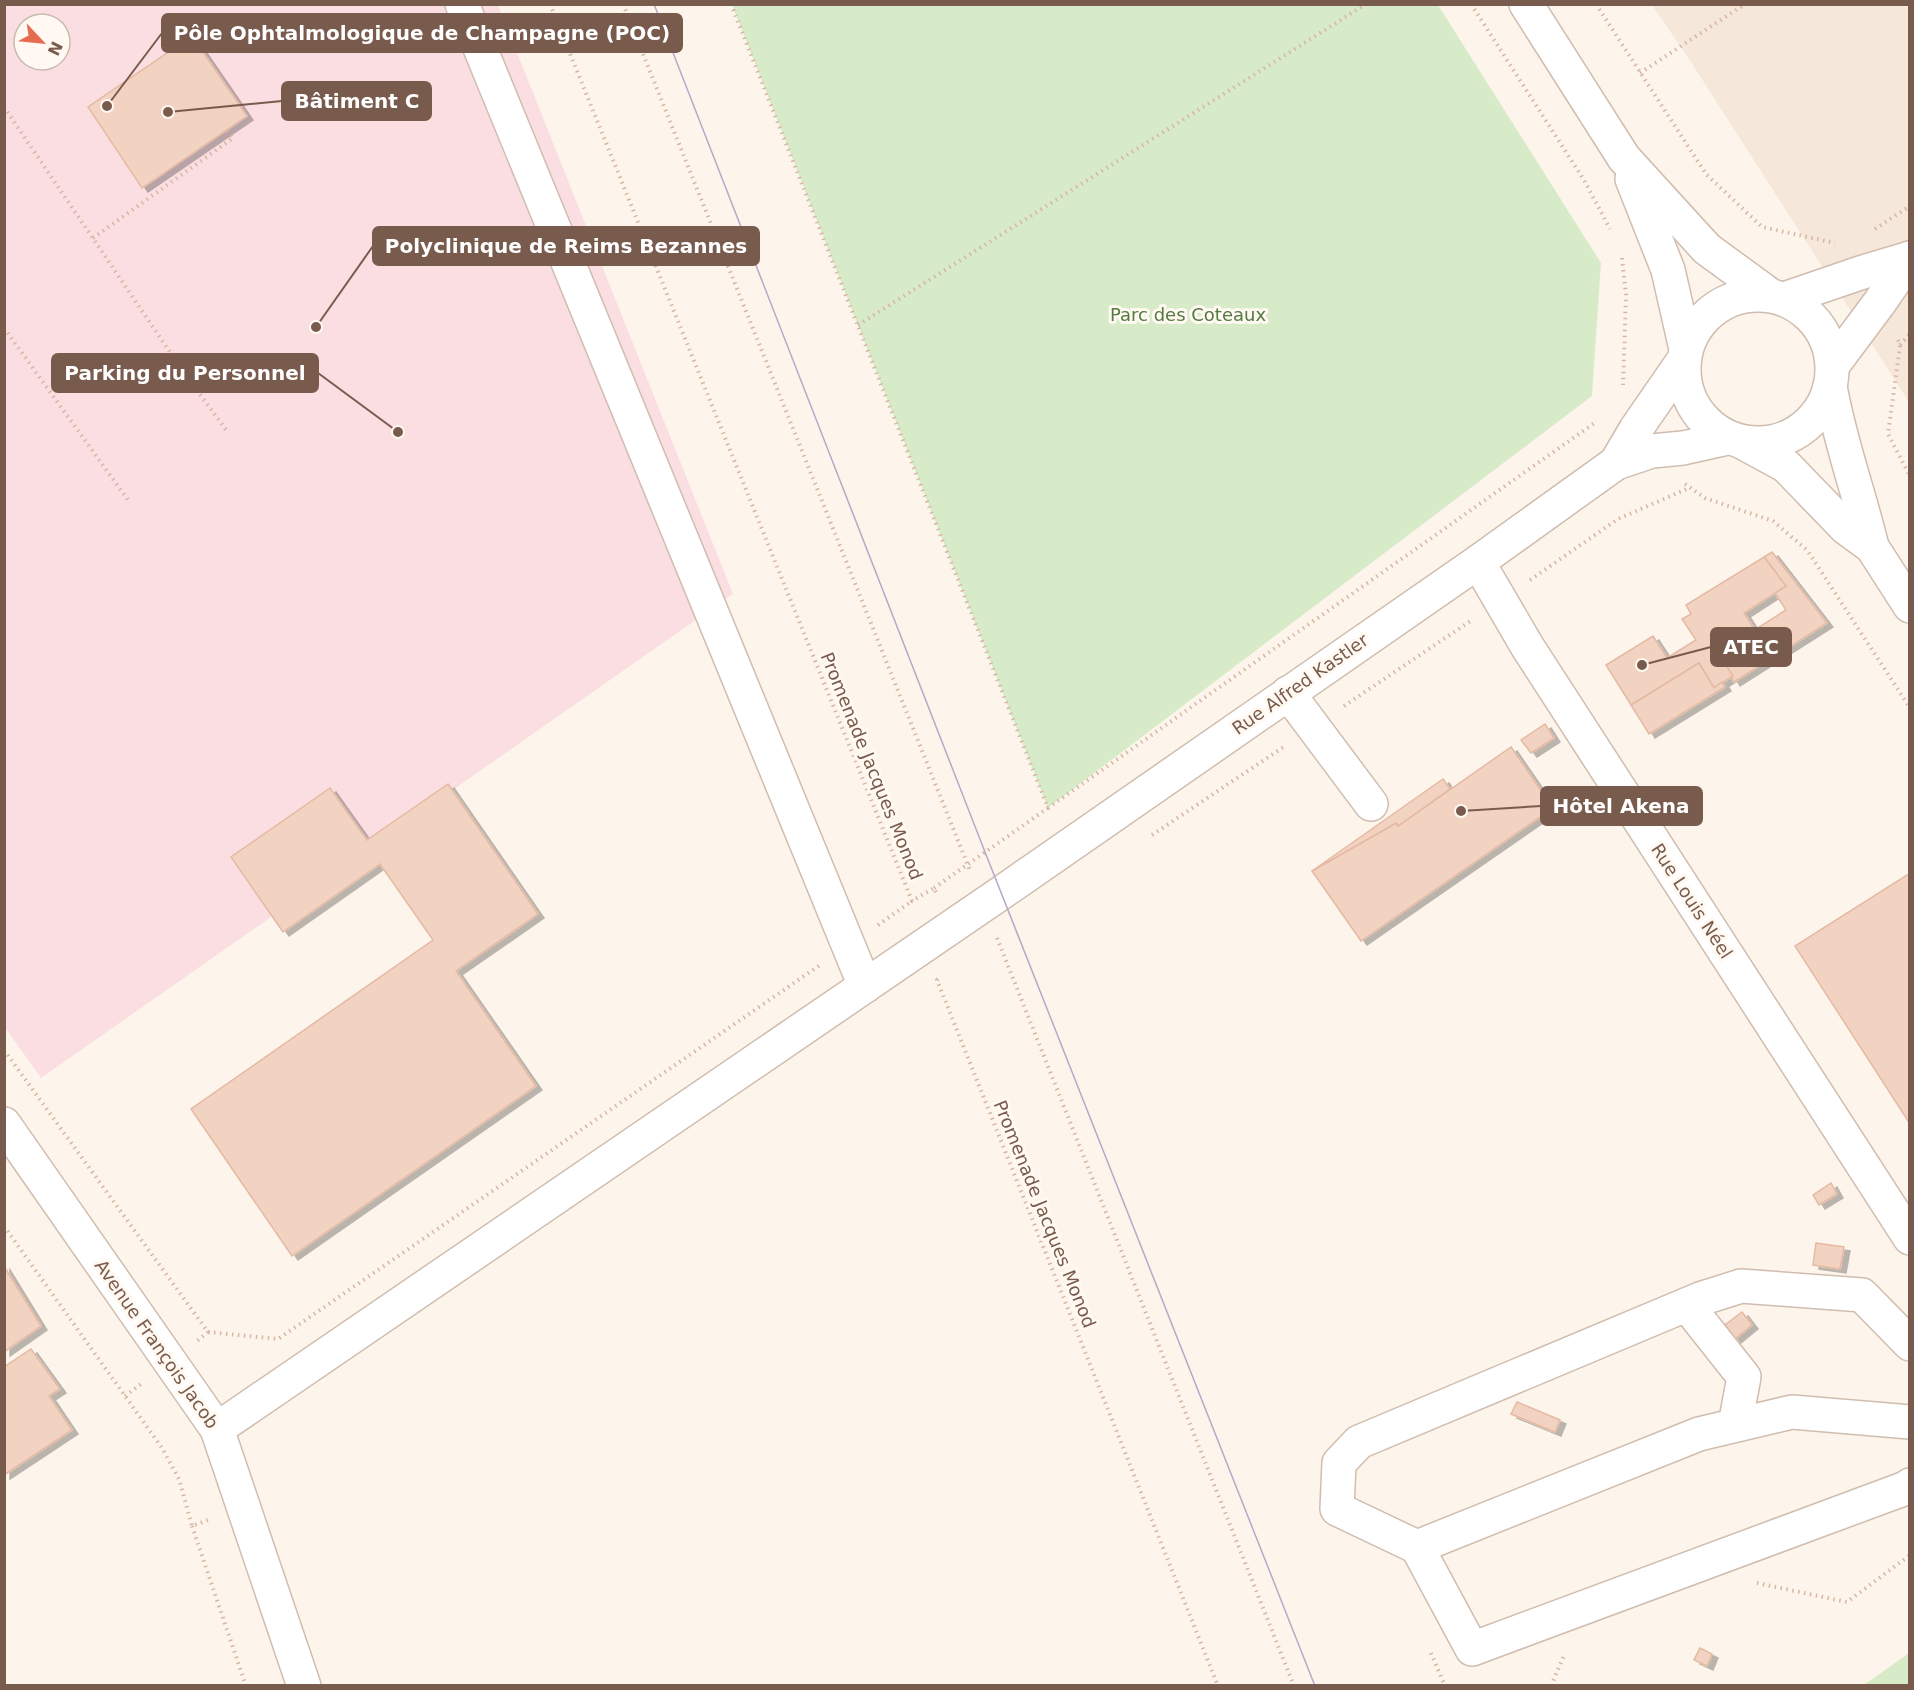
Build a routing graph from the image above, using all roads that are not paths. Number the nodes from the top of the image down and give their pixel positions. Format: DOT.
graph roads {
  1 [pos="462,4"];
  2 [pos="1526,4"];
  3 [pos="1624,158"];
  4 [pos="1910,258"];
  5 [pos="1777,297"];
  6 [pos="1684,355"];
  7 [pos="1831,376"];
  8 [pos="1735,440"];
  9 [pos="1616,463"];
  10 [pos="1872,547"];
  11 [pos="1478,562"];
  12 [pos="1910,606"];
  13 [pos="1288,693"];
  14 [pos="1371,804"];
  15 [pos="865,986"];
  16 [pos="4,1124"];
  17 [pos="1910,1238"];
  18 [pos="1688,1305"];
  19 [pos="1910,1344"];
  20 [pos="1910,1422"];
  21 [pos="1735,1425"];
  22 [pos="217,1429"];
  23 [pos="1910,1485"];
  24 [pos="1417,1547"];
  25 [pos="304,1686"];
  1 -- 15 [label="street"];
  2 -- 3 [label="street"];
  3 -- 5 [label="street"];
  3 -- 6 [label="street"];
  4 -- 5 [label="street"];
  4 -- 7 [label="street"];
  5 -- 6 [label="street"];
  5 -- 7 [label="street"];
  6 -- 8 [label="street"];
  6 -- 9 [label="street, Rue Alfred Kastler"];
  7 -- 8 [label="street"];
  7 -- 10 [label="street"];
  8 -- 9 [label="street, Rue Alfred Kastler"];
  8 -- 10 [label="street"];
  9 -- 11 [label="street, Rue Alfred Kastler"];
  10 -- 12 [label="street"];
  11 -- 13 [label="street, Rue Alfred Kastler"];
  11 -- 17 [label="street, Rue Louis Néel"];
  13 -- 14 [label="street"];
  13 -- 15 [label="street, Rue Alfred Kastler"];
  15 -- 22 [label="street, Rue Alfred Kastler"];
  16 -- 22 [label="street, Avenue François Jacob"];
  18 -- 19 [label="street"];
  18 -- 21 [label="street"];
  18 -- 24 [label="street"];
  20 -- 21 [label="street"];
  21 -- 24 [label="street"];
  22 -- 25 [label="street, Avenue François Jacob"];
  23 -- 24 [label="street"];
}
